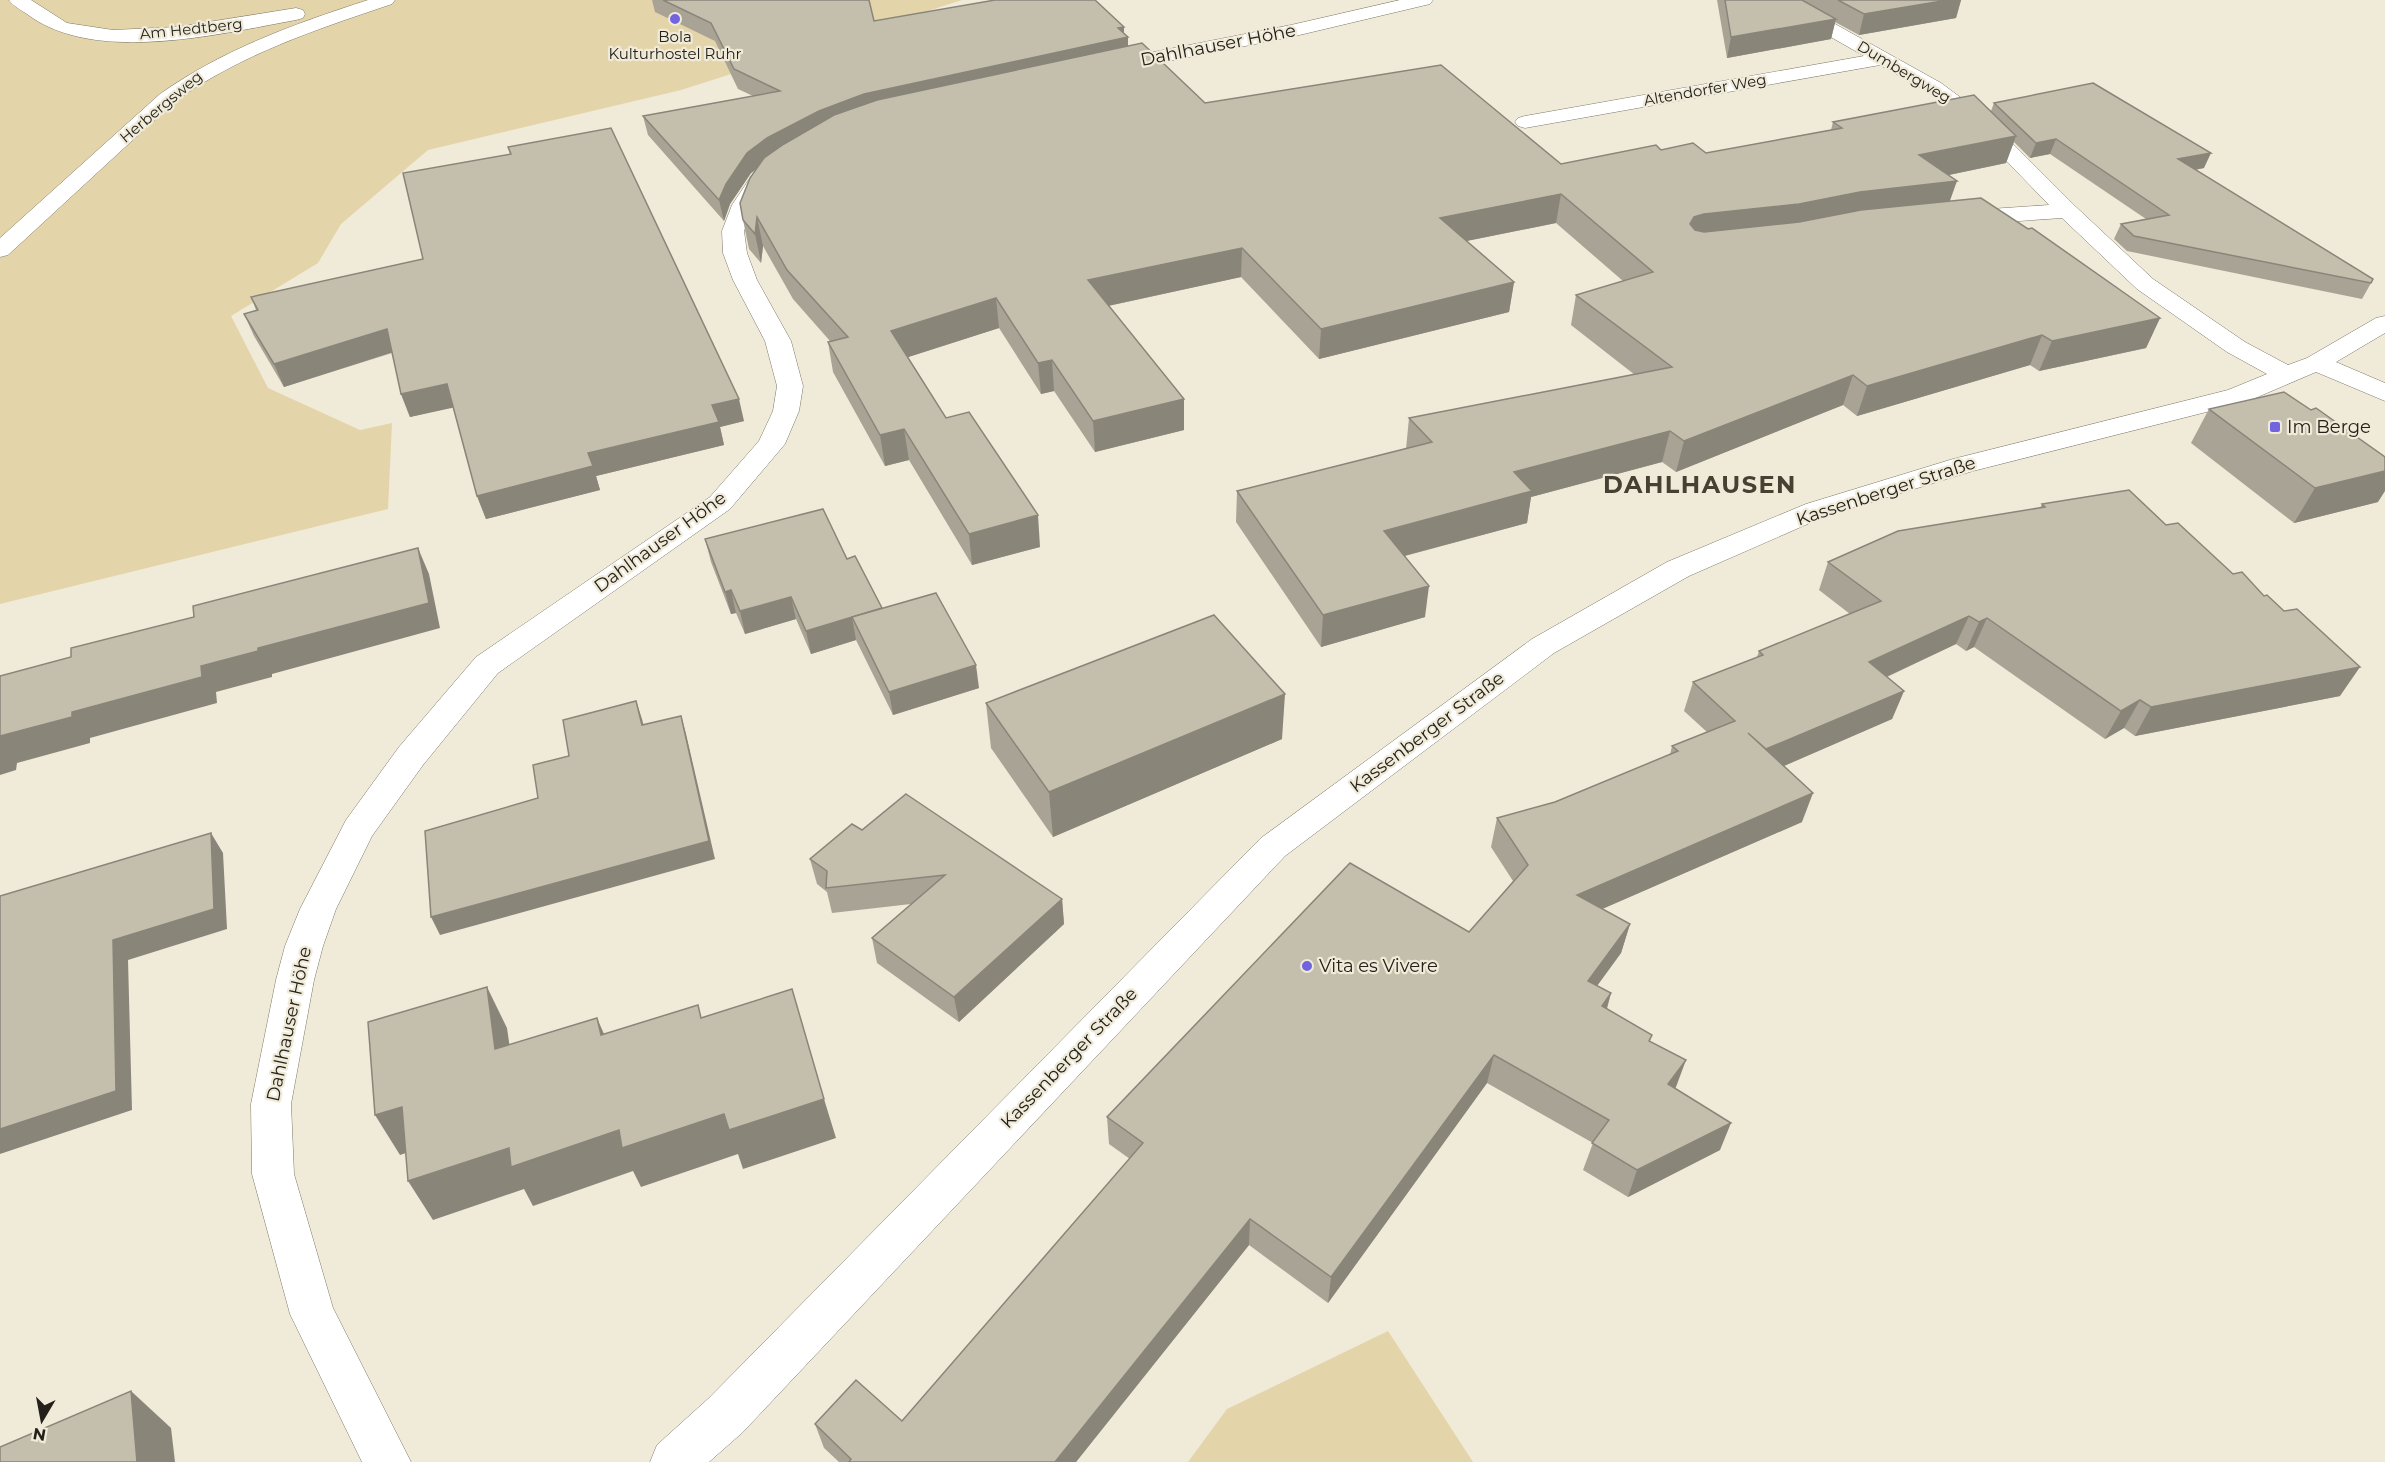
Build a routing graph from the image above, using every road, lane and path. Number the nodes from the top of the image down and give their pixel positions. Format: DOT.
graph roads {
  1 [pos="18,0"];
  2 [pos="372,0"];
  3 [pos="386,0"];
  4 [pos="1424,0"];
  5 [pos="1779,0"];
  6 [pos="1884,58"];
  7 [pos="1092,70"];
  8 [pos="1525,122"];
  9 [pos="790,159"];
  10 [pos="2067,211"];
  11 [pos="1940,219"];
  12 [pos="0,250"];
  13 [pos="2385,323"];
  14 [pos="2316,363"];
  15 [pos="2287,375"];
  16 [pos="2385,393"];
  17 [pos="387,1462"];
  18 [pos="674,1462"];
  1 -- 2 [label="street, Am Hedtberg"];
  3 -- 12 [label="street, Herbergsweg"];
  4 -- 7 [label="street, Dahlhauser Höhe"];
  5 -- 6 [label="street, Dumbergweg"];
  6 -- 8 [label="street, Altendorfer Weg"];
  6 -- 10 [label="street, Dumbergweg"];
  9 -- 17 [label="street, Dahlhauser Höhe"];
  10 -- 11 [label="street"];
  10 -- 15 [label="street, Dumbergweg"];
  13 -- 14 [label="street, Kassenberger Straße"];
  14 -- 15 [label="street, Kassenberger Straße"];
  14 -- 16 [label="street"];
  15 -- 18 [label="street, Kassenberger Straße"];
}
